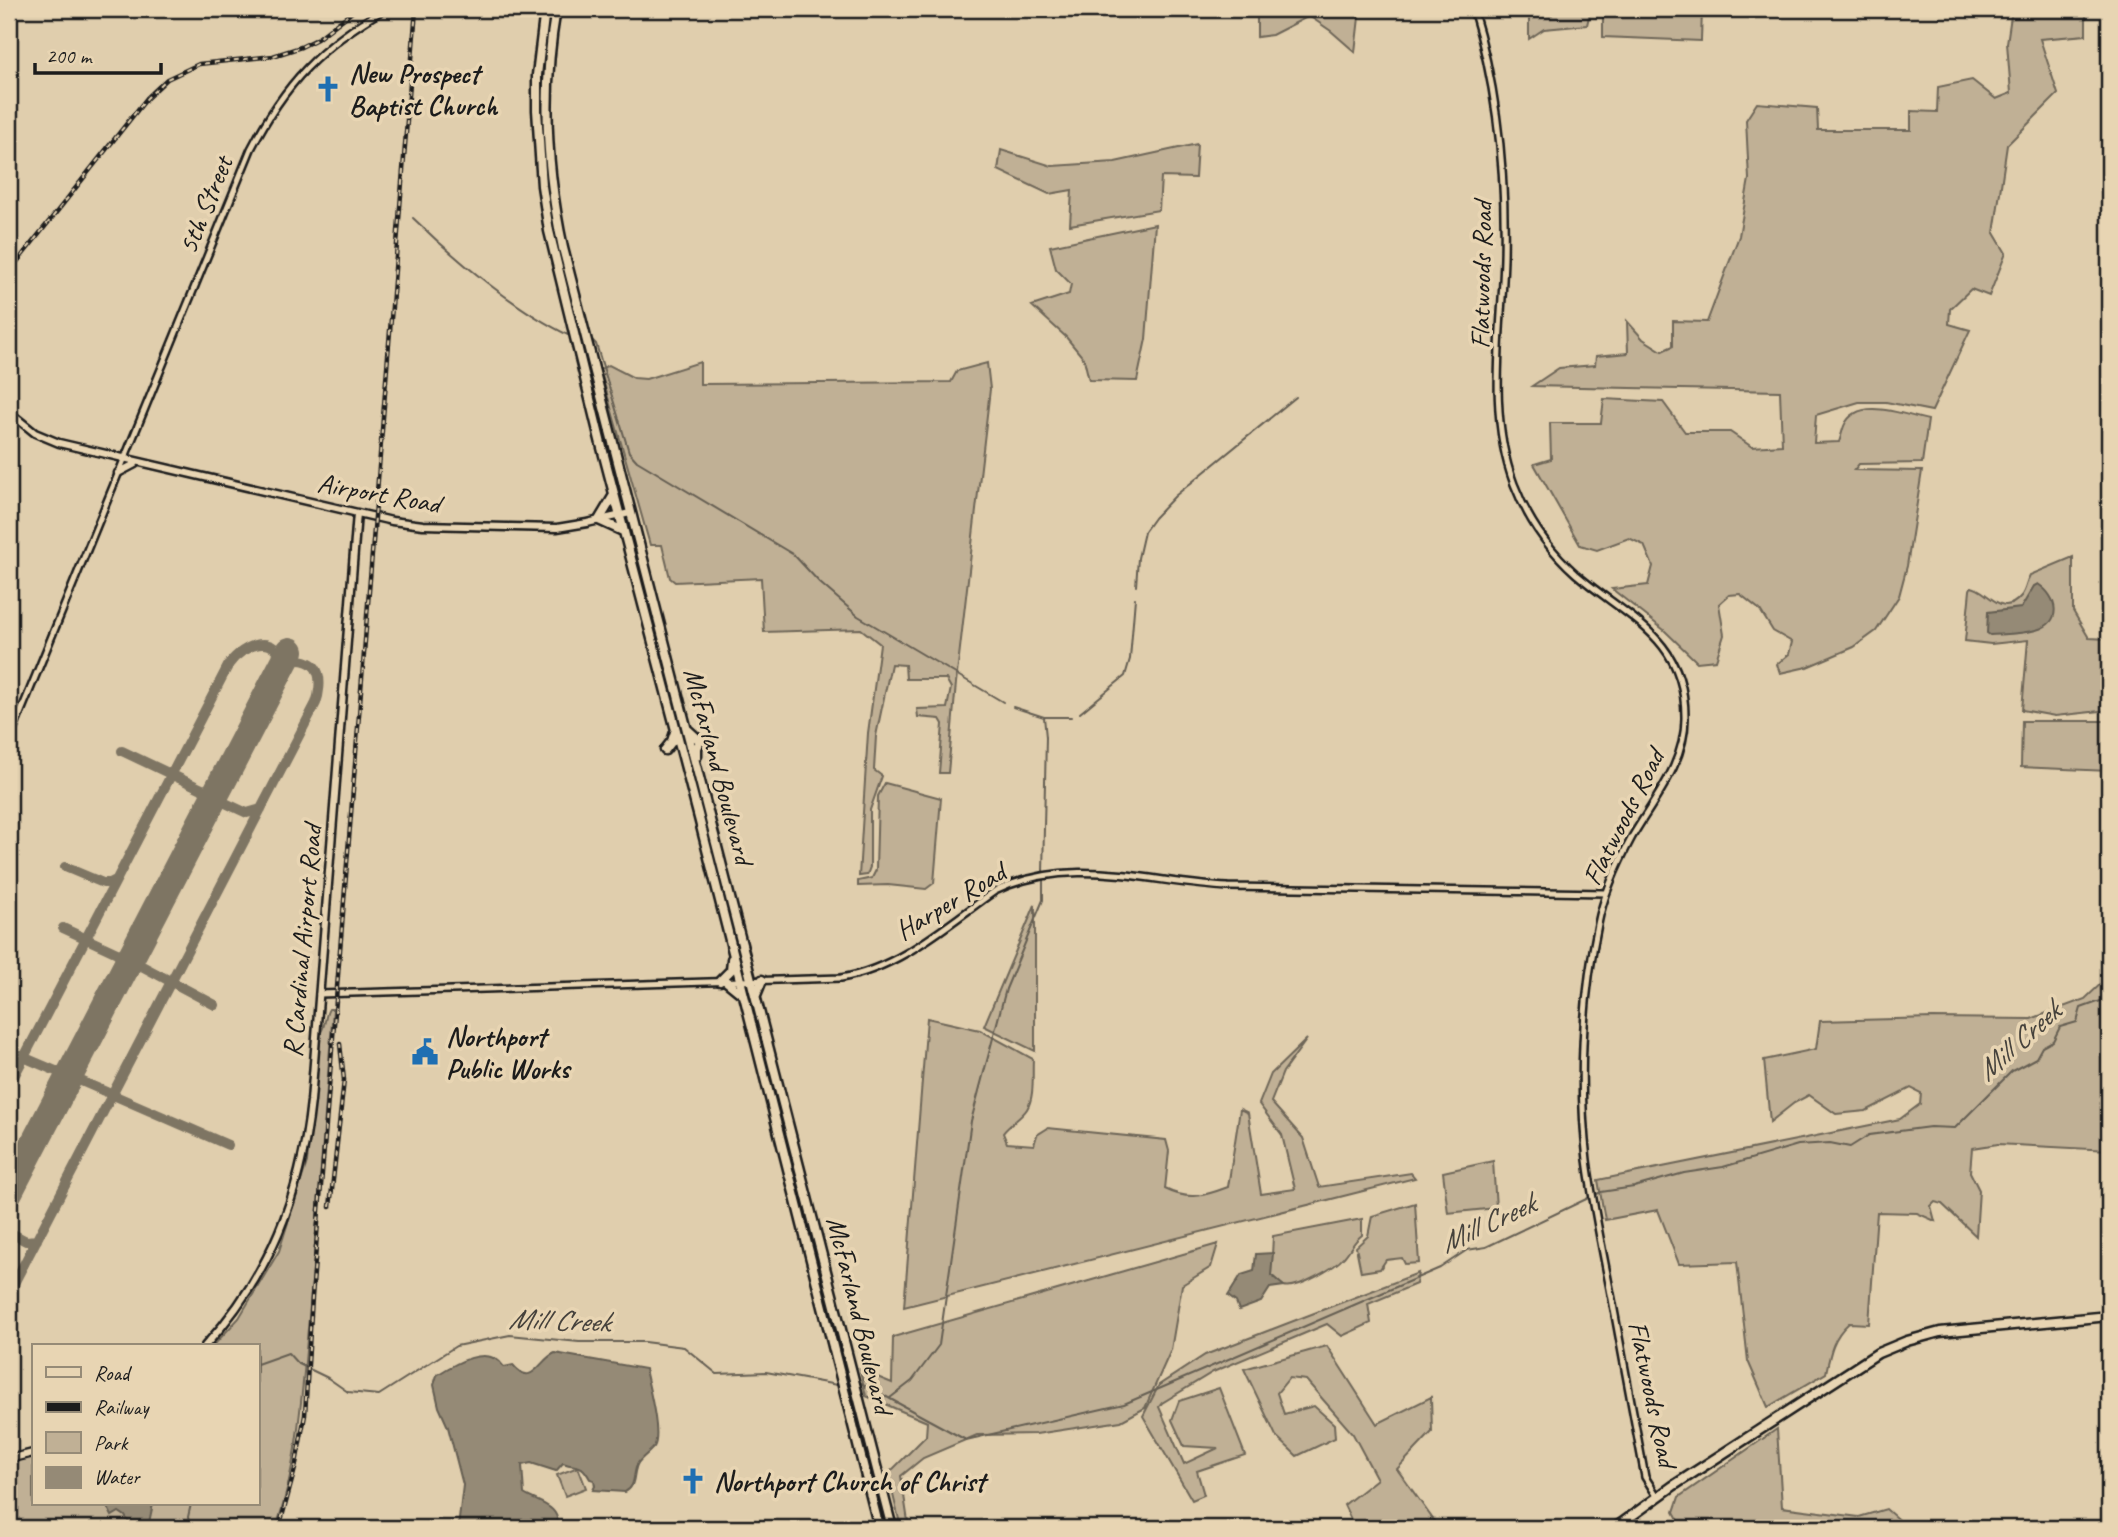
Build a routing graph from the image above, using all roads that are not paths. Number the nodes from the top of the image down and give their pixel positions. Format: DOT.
graph roads {
  1 [pos="385,9"];
  2 [pos="545,9"];
  3 [pos="556,9"];
  4 [pos="1473,9"];
  5 [pos="9,412"];
  6 [pos="124,460"];
  7 [pos="136,463"];
  8 [pos="118,473"];
  9 [pos="614,495"];
  10 [pos="357,513"];
  11 [pos="630,513"];
  12 [pos="619,515"];
  13 [pos="599,520"];
  14 [pos="623,531"];
  15 [pos="675,729"];
  16 [pos="9,741"];
  17 [pos="665,750"];
  18 [pos="1606,893"];
  19 [pos="732,953"];
  20 [pos="739,980"];
  21 [pos="762,980"];
  22 [pos="723,981"];
  23 [pos="751,981"];
  24 [pos="319,994"];
  25 [pos="743,996"];
  26 [pos="755,997"];
  27 [pos="761,1065"];
  28 [pos="776,1079"];
  29 [pos="767,1087"];
  30 [pos="779,1093"];
  31 [pos="2109,1316"];
  32 [pos="207,1344"];
  33 [pos="32,1452"];
  34 [pos="9,1460"];
  35 [pos="1657,1496"];
  36 [pos="879,1528"];
  37 [pos="892,1528"];
  38 [pos="1615,1528"];
  1 -- 6 [label="street, 5th Street"];
  2 -- 9 [label="highway, McFarland Boulevard"];
  3 -- 11 [label="highway, McFarland Boulevard"];
  4 -- 18 [label="street, Flatwoods Road"];
  5 -- 6 [label="main road, Airport Road"];
  6 -- 7 [label="main road, Airport Road"];
  6 -- 8 [label="street, 5th Street"];
  7 -- 8 [label="main road"];
  7 -- 10 [label="main road, Airport Road"];
  8 -- 16 [label="street, 5th Street"];
  9 -- 12 [label="highway, McFarland Boulevard"];
  9 -- 13 [label="highway"];
  10 -- 13 [label="main road, Airport Road"];
  10 -- 24 [label="main road, R Cardinal Airport Road"];
  11 -- 12 [label="main road, Airport Road"];
  11 -- 23 [label="highway, McFarland Boulevard"];
  12 -- 13 [label="main road, Airport Road"];
  12 -- 14 [label="highway, McFarland Boulevard"];
  13 -- 14 [label="highway"];
  14 -- 15 [label="highway, McFarland Boulevard"];
  15 -- 17 [label="highway"];
  15 -- 19 [label="highway, McFarland Boulevard"];
  18 -- 21 [label="street, Harper Road"];
  18 -- 35 [label="street, Flatwoods Road"];
  19 -- 20 [label="highway, McFarland Boulevard"];
  19 -- 22 [label="highway"];
  20 -- 22 [label="street, Harper Road"];
  20 -- 23 [label="street, Harper Road"];
  20 -- 25 [label="highway, McFarland Boulevard"];
  21 -- 23 [label="street, Harper Road"];
  21 -- 26 [label="highway"];
  22 -- 24 [label="street, Harper Road"];
  22 -- 25 [label="highway"];
  23 -- 26 [label="highway, McFarland Boulevard"];
  24 -- 32 [label="main road, R Cardinal Airport Road"];
  25 -- 27 [label="highway, McFarland Boulevard"];
  26 -- 28 [label="highway, McFarland Boulevard"];
  27 -- 28 [label="highway"];
  27 -- 29 [label="highway, McFarland Boulevard"];
  28 -- 30 [label="highway, McFarland Boulevard"];
  29 -- 30 [label="highway"];
  29 -- 36 [label="highway, McFarland Boulevard"];
  30 -- 37 [label="highway, McFarland Boulevard"];
  31 -- 35 [label="highway"];
  33 -- 34 [label="main road"];
  35 -- 38 [label="highway"];
}
